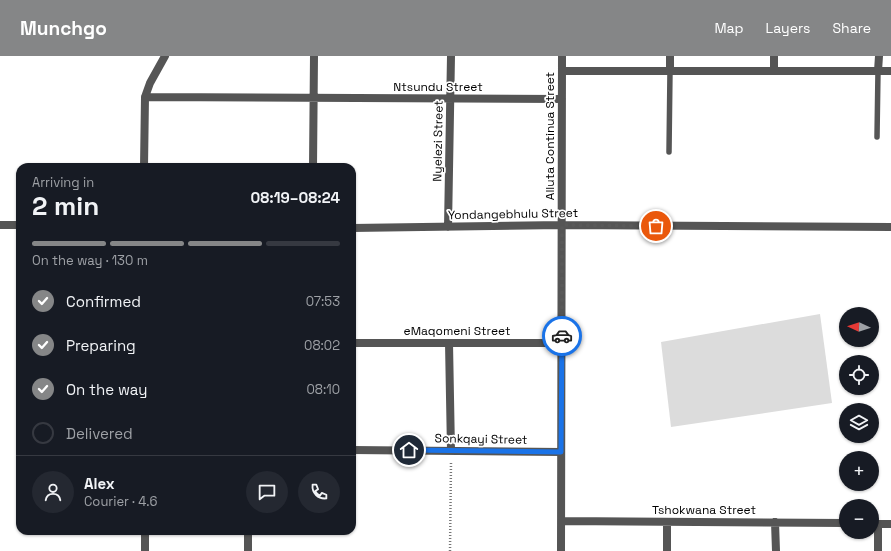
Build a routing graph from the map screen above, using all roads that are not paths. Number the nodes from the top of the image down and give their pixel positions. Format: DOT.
graph roads {
  1 [pos="165,56"];
  2 [pos="314,56"];
  3 [pos="451,56"];
  4 [pos="562,56"];
  5 [pos="670,56"];
  6 [pos="774,56"];
  7 [pos="879,56"];
  8 [pos="562,71"];
  9 [pos="670,71"];
  10 [pos="774,71"];
  11 [pos="878,71"];
  12 [pos="891,71"];
  13 [pos="145,97"];
  14 [pos="313,98"];
  15 [pos="451,99"];
  16 [pos="562,99"];
  17 [pos="877,137"];
  18 [pos="669,152"];
  19 [pos="144,163"];
  20 [pos="313,163"];
  21 [pos="0,225"];
  22 [pos="16,225"];
  23 [pos="562,225"];
  24 [pos="448,227"];
  25 [pos="891,227"];
  26 [pos="356,228"];
  27 [pos="356,343"];
  28 [pos="449,343"];
  29 [pos="562,343"];
  30 [pos="356,450"];
  31 [pos="451,451"];
  32 [pos="561,452"];
  33 [pos="562,521"];
  34 [pos="667,522"];
  35 [pos="775,522"];
  36 [pos="839,523"];
  37 [pos="879,524"];
  38 [pos="891,524"];
  39 [pos="145,535"];
  40 [pos="248,535"];
  41 [pos="877,539"];
  42 [pos="145,551"];
  43 [pos="248,551"];
  44 [pos="562,551"];
  45 [pos="667,551"];
  46 [pos="776,551"];
  47 [pos="878,551"];
  1 -- 13 [label="street"];
  2 -- 14 [label="street"];
  3 -- 15 [label="street, Nyelezi Street"];
  4 -- 8 [label="street, Alluta Continua Street"];
  5 -- 9 [label="street"];
  6 -- 10 [label="street"];
  7 -- 11 [label="street"];
  8 -- 9 [label="street"];
  8 -- 16 [label="street, Alluta Continua Street"];
  9 -- 10 [label="street"];
  9 -- 18 [label="lane"];
  10 -- 11 [label="street"];
  11 -- 12 [label="street"];
  11 -- 17 [label="lane"];
  13 -- 14 [label="street, Ntsundu Street"];
  13 -- 19 [label="street"];
  14 -- 15 [label="street, Ntsundu Street"];
  14 -- 20 [label="street"];
  15 -- 16 [label="street, Ntsundu Street"];
  15 -- 24 [label="street, Nyelezi Street"];
  16 -- 23 [label="street, Alluta Continua Street"];
  21 -- 22 [label="street"];
  23 -- 24 [label="street, Yondangebhulu Street"];
  23 -- 25 [label="street, Yondangebhulu Street"];
  23 -- 29 [label="street, Alluta Continua Street"];
  24 -- 26 [label="street, Yondangebhulu Street"];
  27 -- 28 [label="street, eMaqomeni Street"];
  28 -- 29 [label="street, eMaqomeni Street"];
  28 -- 31 [label="street"];
  29 -- 32 [label="street, Alluta Continua Street"];
  30 -- 31 [label="street, Sonkqayi Street"];
  31 -- 32 [label="street, Sonkqayi Street"];
  32 -- 33 [label="street, Alluta Continua Street"];
  33 -- 34 [label="street, Tshokwana Street"];
  33 -- 44 [label="street, Alluta Continua Street"];
  34 -- 35 [label="street, Tshokwana Street"];
  34 -- 45 [label="street"];
  35 -- 36 [label="street, Tshokwana Street"];
  35 -- 46 [label="street"];
  37 -- 38 [label="street"];
  39 -- 42 [label="street"];
  40 -- 43 [label="street"];
  41 -- 47 [label="street"];
}
